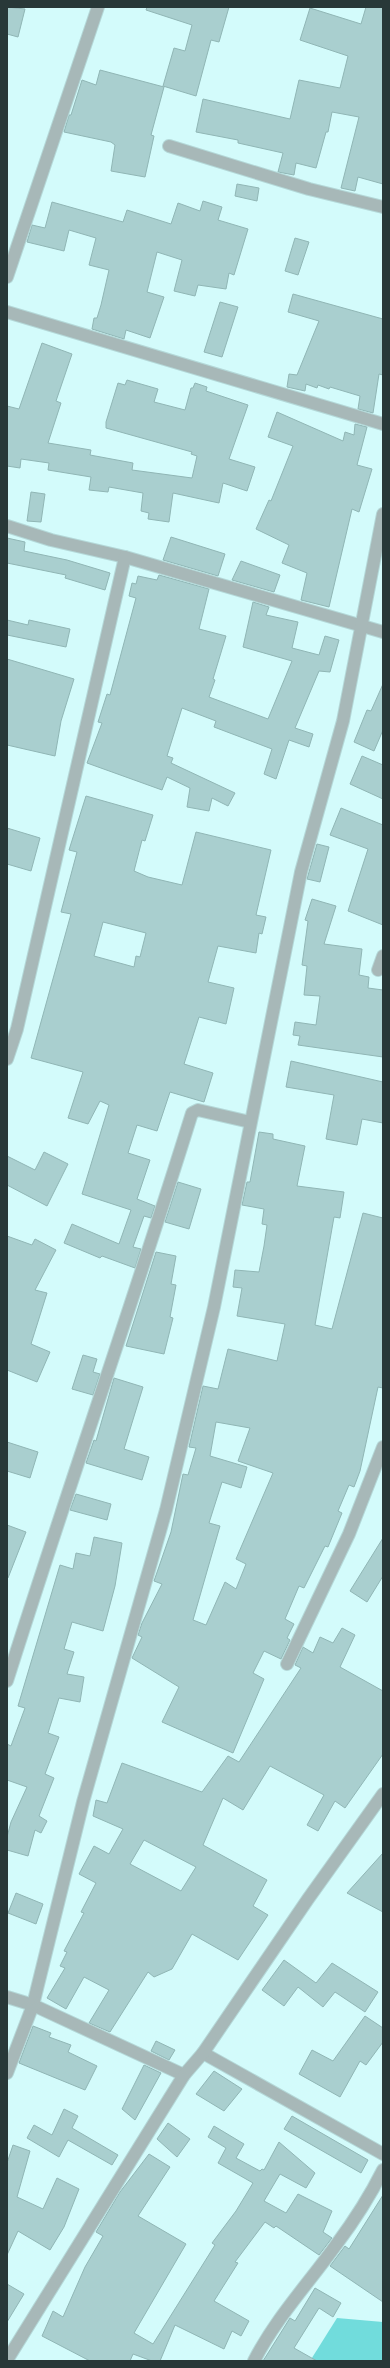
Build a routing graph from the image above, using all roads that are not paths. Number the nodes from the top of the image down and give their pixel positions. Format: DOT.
graph roads {
  1 [pos="98,7"];
  2 [pos="168,146"];
  3 [pos="383,207"];
  4 [pos="7,277"];
  5 [pos="7,312"];
  6 [pos="383,424"];
  7 [pos="383,514"];
  8 [pos="7,526"];
  9 [pos="125,557"];
  10 [pos="363,626"];
  11 [pos="383,632"];
  12 [pos="383,956"];
  13 [pos="378,970"];
  14 [pos="7,1059"];
  15 [pos="250,1122"];
  16 [pos="383,1447"];
  17 [pos="287,1664"];
  18 [pos="7,1681"];
  19 [pos="383,1794"];
  20 [pos="7,1997"];
  21 [pos="33,2005"];
  22 [pos="203,2053"];
  23 [pos="7,2073"];
  24 [pos="184,2075"];
  25 [pos="383,2154"];
  26 [pos="383,2170"];
  27 [pos="7,2360"];
  28 [pos="254,2361"];
  1 -- 4 [label="street"];
  2 -- 3 [label="street"];
  5 -- 6 [label="street"];
  7 -- 10 [label="street"];
  8 -- 9 [label="street"];
  9 -- 10 [label="street"];
  9 -- 14 [label="street"];
  10 -- 11 [label="street"];
  10 -- 15 [label="street"];
  12 -- 13 [label="street"];
  15 -- 18 [label="street"];
  15 -- 21 [label="street"];
  16 -- 17 [label="street"];
  19 -- 22 [label="street"];
  20 -- 21 [label="street"];
  21 -- 23 [label="street"];
  21 -- 24 [label="street"];
  22 -- 24 [label="street"];
  22 -- 25 [label="street"];
  24 -- 27 [label="street"];
  26 -- 28 [label="street"];
}
